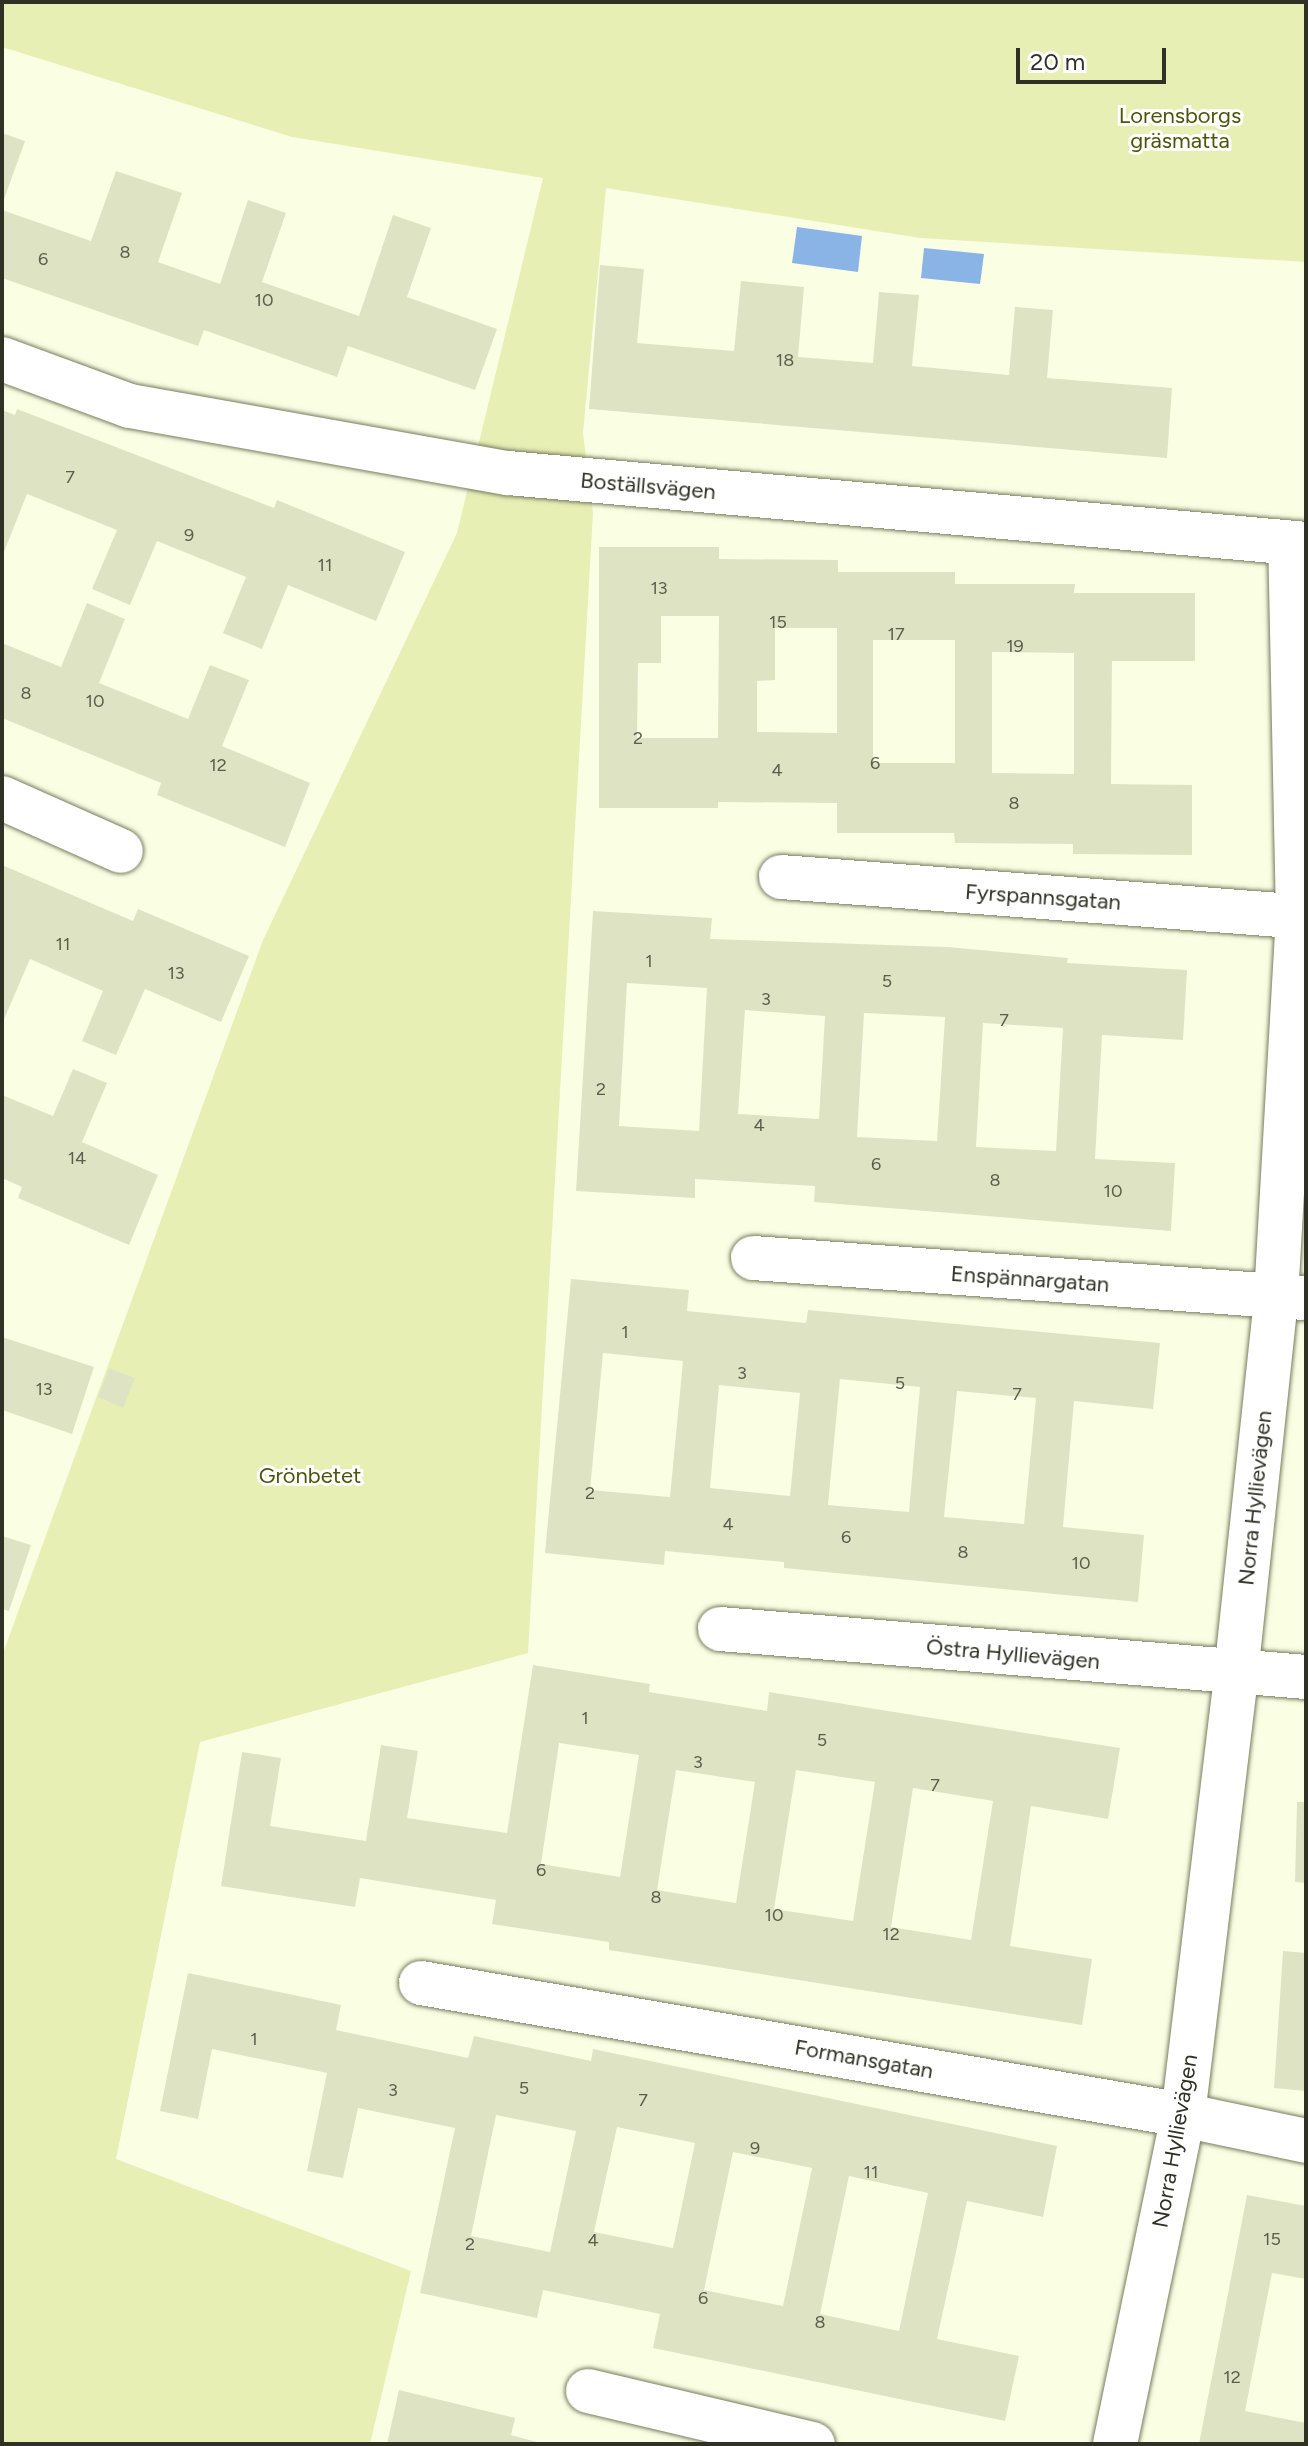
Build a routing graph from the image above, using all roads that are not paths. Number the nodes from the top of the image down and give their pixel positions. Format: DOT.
graph roads {
  1 [pos="2,359"];
  2 [pos="1298,543"];
  3 [pos="2,798"];
  4 [pos="121,851"];
  5 [pos="781,877"];
  6 [pos="1302,917"];
  7 [pos="753,1258"];
  8 [pos="1291,1298"];
  9 [pos="720,1629"];
  10 [pos="1236,1674"];
  11 [pos="1306,1677"];
  12 [pos="421,1983"];
  13 [pos="1183,2115"];
  14 [pos="1306,2141"];
  15 [pos="588,2391"];
  16 [pos="813,2444"];
  17 [pos="1115,2444"];
  1 -- 2 [label="street, Boställsvägen"];
  2 -- 6 [label="street, Norra Hyllievägen"];
  3 -- 4 [label="street"];
  5 -- 6 [label="street, Fyrspannsgatan"];
  6 -- 8 [label="street, Norra Hyllievägen"];
  7 -- 8 [label="street, Enspännargatan"];
  8 -- 10 [label="street, Norra Hyllievägen"];
  9 -- 10 [label="street, Östra Hyllievägen"];
  10 -- 11 [label="street, Östra Hyllievägen"];
  10 -- 13 [label="street, Norra Hyllievägen"];
  12 -- 13 [label="street, Formansgatan"];
  13 -- 14 [label="street, Formansgatan"];
  13 -- 17 [label="street, Norra Hyllievägen"];
  15 -- 16 [label="street"];
}
